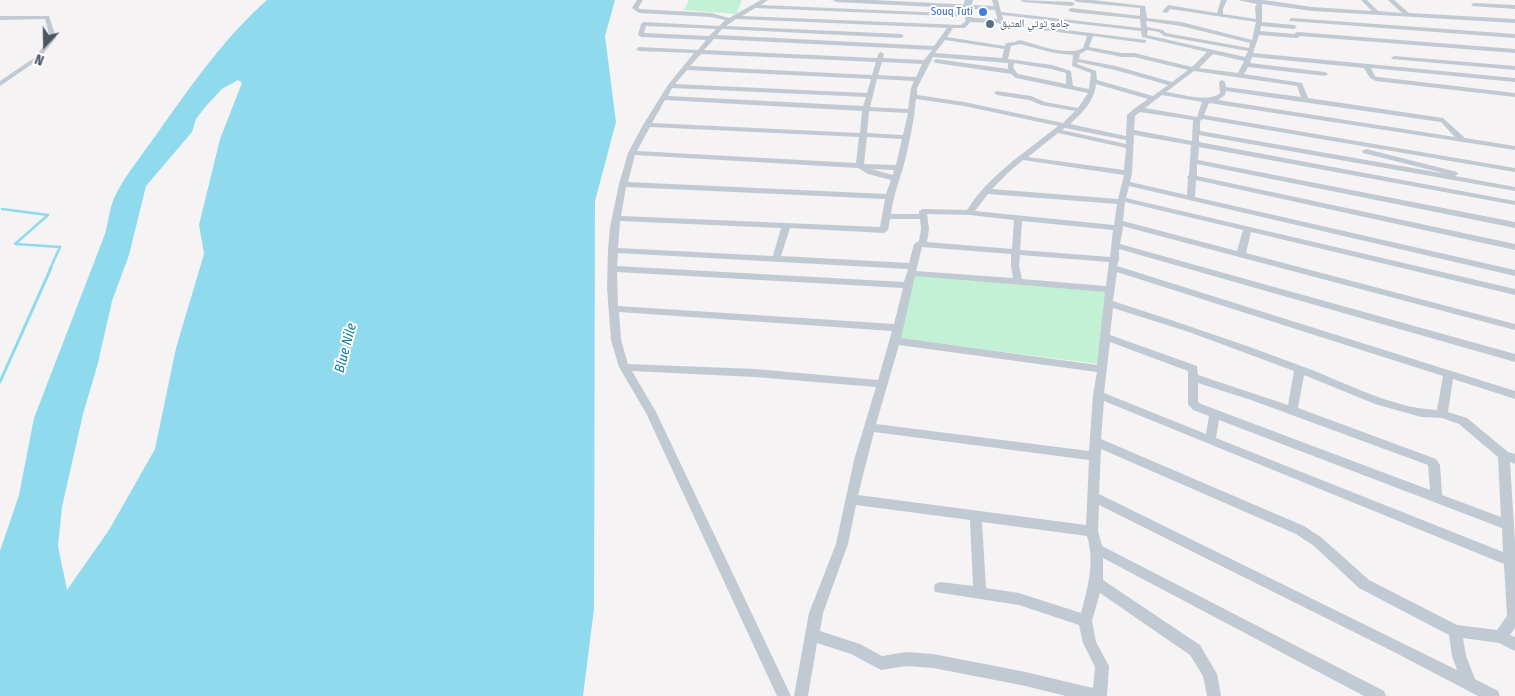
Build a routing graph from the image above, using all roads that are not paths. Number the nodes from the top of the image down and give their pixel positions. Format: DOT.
graph roads {
  1 [pos="640,0"];
  2 [pos="765,0"];
  3 [pos="836,0"];
  4 [pos="995,0"];
  5 [pos="1022,0"];
  6 [pos="1224,0"];
  7 [pos="1241,0"];
  8 [pos="1364,0"];
  9 [pos="1391,0"];
  10 [pos="1262,1"];
  11 [pos="916,2"];
  12 [pos="968,4"];
  13 [pos="1073,4"];
  14 [pos="1474,5"];
  15 [pos="753,6"];
  16 [pos="1287,6"];
  17 [pos="1168,7"];
  18 [pos="1515,7"];
  19 [pos="1331,10"];
  20 [pos="865,12"];
  21 [pos="1368,12"];
  22 [pos="1376,12"];
  23 [pos="919,14"];
  24 [pos="998,14"];
  25 [pos="1407,14"];
  26 [pos="1220,15"];
  27 [pos="1440,17"];
  28 [pos="0,18"];
  29 [pos="732,18"];
  30 [pos="969,18"];
  31 [pos="1144,18"];
  32 [pos="1292,20"];
  33 [pos="1515,21"];
  34 [pos="1072,22"];
  35 [pos="863,23"];
  36 [pos="1259,23"];
  37 [pos="903,24"];
  38 [pos="1340,24"];
  39 [pos="1011,25"];
  40 [pos="688,27"];
  41 [pos="951,27"];
  42 [pos="1294,27"];
  43 [pos="1378,27"];
  44 [pos="721,28"];
  45 [pos="1072,31"];
  46 [pos="1456,32"];
  47 [pos="1257,33"];
  48 [pos="1091,34"];
  49 [pos="1144,34"];
  50 [pos="901,36"];
  51 [pos="1515,36"];
  52 [pos="1297,37"];
  53 [pos="682,38"];
  54 [pos="711,38"];
  55 [pos="944,38"];
  56 [pos="815,42"];
  57 [pos="1019,42"];
  58 [pos="1254,42"];
  59 [pos="881,46"];
  60 [pos="900,46"];
  61 [pos="937,48"];
  62 [pos="1007,48"];
  63 [pos="1086,48"];
  64 [pos="639,49"];
  65 [pos="1515,51"];
  66 [pos="700,52"];
  67 [pos="1211,52"];
  68 [pos="1134,55"];
  69 [pos="797,56"];
  70 [pos="814,57"];
  71 [pos="1076,57"];
  72 [pos="1248,57"];
  73 [pos="1394,58"];
  74 [pos="928,59"];
  75 [pos="879,60"];
  76 [pos="1009,60"];
  77 [pos="1437,62"];
  78 [pos="1366,66"];
  79 [pos="686,68"];
  80 [pos="1515,68"];
  81 [pos="1192,69"];
  82 [pos="1014,72"];
  83 [pos="795,73"];
  84 [pos="1223,73"];
  85 [pos="1446,73"];
  86 [pos="1325,74"];
  87 [pos="1240,75"];
  88 [pos="874,77"];
  89 [pos="918,79"];
  90 [pos="1515,80"];
  91 [pos="1092,81"];
  92 [pos="0,84"];
  93 [pos="1174,84"];
  94 [pos="670,86"];
  95 [pos="1070,88"];
  96 [pos="1222,88"];
  97 [pos="1090,91"];
  98 [pos="997,93"];
  99 [pos="870,95"];
  100 [pos="1156,95"];
  101 [pos="1515,95"];
  102 [pos="913,96"];
  103 [pos="662,98"];
  104 [pos="1305,100"];
  105 [pos="1206,101"];
  106 [pos="1043,104"];
  107 [pos="866,108"];
  108 [pos="1137,109"];
  109 [pos="912,110"];
  110 [pos="1079,110"];
  111 [pos="1199,118"];
  112 [pos="1039,119"];
  113 [pos="648,124"];
  114 [pos="1064,124"];
  115 [pos="1057,131"];
  116 [pos="1195,132"];
  117 [pos="862,135"];
  118 [pos="906,137"];
  119 [pos="1130,139"];
  120 [pos="1334,140"];
  121 [pos="1463,140"];
  122 [pos="1251,142"];
  123 [pos="1195,144"];
  124 [pos="1515,148"];
  125 [pos="632,153"];
  126 [pos="1251,155"];
  127 [pos="1022,158"];
  128 [pos="1335,158"];
  129 [pos="1193,161"];
  130 [pos="860,166"];
  131 [pos="899,168"];
  132 [pos="1515,170"];
  133 [pos="1128,173"];
  134 [pos="1191,177"];
  135 [pos="894,178"];
  136 [pos="1126,183"];
  137 [pos="623,184"];
  138 [pos="1498,186"];
  139 [pos="1515,189"];
  140 [pos="987,191"];
  141 [pos="889,197"];
  142 [pos="1191,197"];
  143 [pos="1122,201"];
  144 [pos="1515,203"];
  145 [pos="1228,206"];
  146 [pos="970,213"];
  147 [pos="885,216"];
  148 [pos="924,217"];
  149 [pos="616,218"];
  150 [pos="1018,218"];
  151 [pos="1226,224"];
  152 [pos="1119,225"];
  153 [pos="1515,225"];
  154 [pos="786,226"];
  155 [pos="1248,230"];
  156 [pos="918,244"];
  157 [pos="1117,246"];
  158 [pos="1515,247"];
  159 [pos="612,250"];
  160 [pos="1017,252"];
  161 [pos="662,253"];
  162 [pos="1241,254"];
  163 [pos="776,259"];
  164 [pos="1115,264"];
  165 [pos="612,269"];
  166 [pos="912,269"];
  167 [pos="658,271"];
  168 [pos="1515,273"];
  169 [pos="1018,281"];
  170 [pos="908,285"];
  171 [pos="1110,289"];
  172 [pos="1515,292"];
  173 [pos="1109,303"];
  174 [pos="615,309"];
  175 [pos="1515,327"];
  176 [pos="897,328"];
  177 [pos="1105,337"];
  178 [pos="895,341"];
  179 [pos="1515,358"];
  180 [pos="624,367"];
  181 [pos="1102,369"];
  182 [pos="1300,369"];
  183 [pos="1449,374"];
  184 [pos="1192,377"];
  185 [pos="882,384"];
  186 [pos="1098,395"];
  187 [pos="1515,395"];
  188 [pos="1292,411"];
  189 [pos="1214,413"];
  190 [pos="1442,414"];
  191 [pos="869,427"];
  192 [pos="1210,440"];
  193 [pos="1096,442"];
  194 [pos="1095,456"];
  195 [pos="1510,457"];
  196 [pos="1511,493"];
  197 [pos="1094,497"];
  198 [pos="1436,498"];
  199 [pos="852,499"];
  200 [pos="976,516"];
  201 [pos="1508,525"];
  202 [pos="1092,531"];
  203 [pos="1097,549"];
  204 [pos="1509,560"];
  205 [pos="1096,583"];
  206 [pos="1513,583"];
  207 [pos="940,588"];
  208 [pos="980,594"];
  209 [pos="1085,621"];
  210 [pos="1455,631"];
  211 [pos="811,634"];
  212 [pos="1500,637"];
  213 [pos="1515,644"];
  214 [pos="1470,684"];
  215 [pos="784,696"];
  216 [pos="801,696"];
  217 [pos="1096,696"];
  218 [pos="1100,696"];
  219 [pos="1214,696"];
  220 [pos="1379,696"];
  221 [pos="1493,696"];
  1 -- 29 [label="street"];
  2 -- 15 [label="street"];
  3 -- 11 [label="street"];
  4 -- 24 [label="street"];
  5 -- 13 [label="street"];
  6 -- 26 [label="street"];
  7 -- 10 [label="street"];
  8 -- 22 [label="street"];
  9 -- 25 [label="street"];
  10 -- 16 [label="street"];
  10 -- 36 [label="street"];
  11 -- 12 [label="street"];
  11 -- 23 [label="street"];
  12 -- 24 [label="street"];
  12 -- 30 [label="street"];
  13 -- 31 [label="street"];
  13 -- 31 [label="street"];
  13 -- 34 [label="street"];
  14 -- 18 [label="street"];
  15 -- 20 [label="street"];
  15 -- 29 [label="street"];
  16 -- 19 [label="street"];
  16 -- 32 [label="street"];
  17 -- 26 [label="street"];
  19 -- 21 [label="street"];
  19 -- 38 [label="street"];
  20 -- 23 [label="street"];
  20 -- 35 [label="street"];
  21 -- 22 [label="street"];
  21 -- 43 [label="street"];
  22 -- 25 [label="street"];
  23 -- 30 [label="street"];
  24 -- 30 [label="street"];
  24 -- 34 [label="street"];
  24 -- 39 [label="street"];
  25 -- 27 [label="street"];
  26 -- 36 [label="street"];
  27 -- 33 [label="street"];
  27 -- 46 [label="street"];
  28 -- 92 [label="street"];
  29 -- 35 [label="street"];
  29 -- 44 [label="street"];
  30 -- 41 [label="street"];
  31 -- 49 [label="street"];
  31 -- 58 [label="street"];
  32 -- 38 [label="street"];
  32 -- 42 [label="street"];
  34 -- 45 [label="street"];
  34 -- 49 [label="street"];
  35 -- 37 [label="street"];
  36 -- 42 [label="street"];
  36 -- 47 [label="street"];
  37 -- 41 [label="street"];
  37 -- 50 [label="street"];
  38 -- 43 [label="street"];
  39 -- 45 [label="street"];
  39 -- 57 [label="street"];
  40 -- 44 [label="street"];
  40 -- 53 [label="street"];
  40 -- 53 [label="street"];
  41 -- 55 [label="street"];
  42 -- 52 [label="street"];
  43 -- 46 [label="street"];
  44 -- 50 [label="street"];
  44 -- 54 [label="street"];
  45 -- 48 [label="street"];
  46 -- 51 [label="street"];
  47 -- 52 [label="street"];
  47 -- 58 [label="street"];
  48 -- 49 [label="street"];
  48 -- 63 [label="street"];
  49 -- 67 [label="street"];
  49 -- 68 [label="street"];
  49 -- 72 [label="street"];
  50 -- 60 [label="street"];
  52 -- 65 [label="street"];
  53 -- 54 [label="street"];
  54 -- 56 [label="street"];
  54 -- 66 [label="street"];
  55 -- 61 [label="street"];
  55 -- 62 [label="street"];
  56 -- 59 [label="street"];
  56 -- 70 [label="street"];
  57 -- 62 [label="street"];
  57 -- 71 [label="street"];
  58 -- 72 [label="street"];
  59 -- 60 [label="street"];
  59 -- 75 [label="street"];
  60 -- 61 [label="street"];
  61 -- 74 [label="street"];
  62 -- 76 [label="street"];
  63 -- 68 [label="street"];
  63 -- 71 [label="street"];
  64 -- 66 [label="street"];
  66 -- 69 [label="street"];
  66 -- 79 [label="street"];
  67 -- 72 [label="street"];
  67 -- 81 [label="street"];
  68 -- 81 [label="street"];
  69 -- 70 [label="street"];
  69 -- 83 [label="street"];
  70 -- 75 [label="street"];
  71 -- 91 [label="street"];
  71 -- 93 [label="street"];
  72 -- 78 [label="street"];
  72 -- 86 [label="street"];
  72 -- 87 [label="street"];
  73 -- 77 [label="street"];
  74 -- 75 [label="street"];
  74 -- 76 [label="street"];
  74 -- 82 [label="street"];
  74 -- 89 [label="street"];
  75 -- 88 [label="street"];
  76 -- 82 [label="street"];
  76 -- 95 [label="street"];
  77 -- 80 [label="street"];
  77 -- 85 [label="street"];
  78 -- 85 [label="street"];
  78 -- 101 [label="street"];
  79 -- 83 [label="street"];
  79 -- 94 [label="street"];
  81 -- 84 [label="street"];
  81 -- 93 [label="street"];
  82 -- 95 [label="street"];
  83 -- 88 [label="street"];
  84 -- 87 [label="street"];
  84 -- 96 [label="street"];
  85 -- 90 [label="street"];
  87 -- 104 [label="street"];
  88 -- 89 [label="street"];
  88 -- 99 [label="street"];
  89 -- 102 [label="street"];
  91 -- 97 [label="street"];
  91 -- 100 [label="street"];
  93 -- 100 [label="street"];
  94 -- 99 [label="street"];
  94 -- 103 [label="street"];
  95 -- 97 [label="street"];
  96 -- 104 [label="street"];
  96 -- 105 [label="street"];
  97 -- 110 [label="street"];
  98 -- 106 [label="street"];
  99 -- 107 [label="street"];
  100 -- 105 [label="street"];
  100 -- 108 [label="street"];
  102 -- 109 [label="street"];
  102 -- 112 [label="street"];
  103 -- 107 [label="street"];
  103 -- 113 [label="street"];
  104 -- 121 [label="street"];
  105 -- 111 [label="street"];
  105 -- 121 [label="street"];
  106 -- 110 [label="street"];
  106 -- 112 [label="street"];
  107 -- 109 [label="street"];
  107 -- 117 [label="street"];
  108 -- 111 [label="street"];
  108 -- 119 [label="street"];
  109 -- 118 [label="street"];
  110 -- 114 [label="street"];
  111 -- 116 [label="street"];
  111 -- 120 [label="street"];
  112 -- 114 [label="street"];
  113 -- 117 [label="street"];
  113 -- 125 [label="street"];
  114 -- 115 [label="street"];
  114 -- 119 [label="street"];
  115 -- 119 [label="street"];
  115 -- 127 [label="street"];
  116 -- 122 [label="street"];
  116 -- 123 [label="street"];
  117 -- 118 [label="street"];
  117 -- 130 [label="street"];
  118 -- 131 [label="street"];
  119 -- 123 [label="street"];
  119 -- 133 [label="street"];
  120 -- 128 [label="street"];
  120 -- 132 [label="street"];
  120 -- 138 [label="street"];
  121 -- 124 [label="street"];
  122 -- 126 [label="street"];
  122 -- 128 [label="street"];
  123 -- 126 [label="street"];
  123 -- 129 [label="street"];
  125 -- 130 [label="street"];
  125 -- 137 [label="street"];
  126 -- 144 [label="street"];
  127 -- 133 [label="street"];
  127 -- 140 [label="street"];
  128 -- 138 [label="street"];
  129 -- 134 [label="street"];
  129 -- 153 [label="street"];
  130 -- 131 [label="street"];
  130 -- 135 [label="street"];
  131 -- 135 [label="street"];
  133 -- 136 [label="street"];
  134 -- 142 [label="street"];
  134 -- 158 [label="street"];
  135 -- 141 [label="street"];
  136 -- 142 [label="street"];
  136 -- 143 [label="street"];
  137 -- 141 [label="street"];
  137 -- 149 [label="street"];
  138 -- 139 [label="street"];
  140 -- 143 [label="street"];
  140 -- 146 [label="street"];
  141 -- 147 [label="street"];
  142 -- 145 [label="street"];
  143 -- 151 [label="street"];
  143 -- 152 [label="street"];
  145 -- 151 [label="street"];
  145 -- 168 [label="street"];
  146 -- 148 [label="street"];
  146 -- 150 [label="street"];
  147 -- 148 [label="street"];
  147 -- 154 [label="street"];
  148 -- 156 [label="street"];
  149 -- 154 [label="street"];
  149 -- 159 [label="street"];
  150 -- 152 [label="street"];
  150 -- 160 [label="street"];
  151 -- 155 [label="street"];
  152 -- 157 [label="street"];
  152 -- 162 [label="street"];
  154 -- 163 [label="street"];
  155 -- 162 [label="street"];
  155 -- 172 [label="street"];
  156 -- 160 [label="street"];
  156 -- 166 [label="street"];
  157 -- 164 [label="street"];
  157 -- 179 [label="street"];
  159 -- 161 [label="street"];
  159 -- 165 [label="street"];
  160 -- 164 [label="street"];
  160 -- 169 [label="street"];
  161 -- 163 [label="street"];
  161 -- 167 [label="street"];
  162 -- 175 [label="street"];
  163 -- 166 [label="street"];
  164 -- 171 [label="street"];
  164 -- 183 [label="street"];
  165 -- 167 [label="street"];
  165 -- 174 [label="street"];
  166 -- 169 [label="street"];
  166 -- 170 [label="street"];
  167 -- 170 [label="street"];
  169 -- 171 [label="street"];
  170 -- 176 [label="street"];
  171 -- 173 [label="street"];
  173 -- 177 [label="street"];
  173 -- 182 [label="street"];
  174 -- 176 [label="street"];
  174 -- 180 [label="street"];
  176 -- 178 [label="street"];
  177 -- 181 [label="street"];
  177 -- 184 [label="street"];
  178 -- 181 [label="street"];
  178 -- 185 [label="street"];
  180 -- 185 [label="street"];
  180 -- 215 [label="street"];
  181 -- 186 [label="street"];
  182 -- 188 [label="street"];
  182 -- 190 [label="street"];
  183 -- 187 [label="street"];
  183 -- 190 [label="street"];
  184 -- 188 [label="street"];
  184 -- 189 [label="street"];
  185 -- 191 [label="street"];
  186 -- 192 [label="street"];
  186 -- 193 [label="street"];
  188 -- 198 [label="street"];
  189 -- 192 [label="street"];
  189 -- 198 [label="street"];
  190 -- 195 [label="street"];
  191 -- 194 [label="street"];
  191 -- 199 [label="street"];
  192 -- 204 [label="street"];
  193 -- 194 [label="street"];
  193 -- 210 [label="street"];
  194 -- 197 [label="street"];
  195 -- 196 [label="street"];
  196 -- 201 [label="street"];
  197 -- 202 [label="street"];
  197 -- 214 [label="street"];
  198 -- 201 [label="street"];
  199 -- 200 [label="street"];
  199 -- 211 [label="street"];
  200 -- 202 [label="street"];
  200 -- 208 [label="street"];
  201 -- 204 [label="street"];
  202 -- 203 [label="street"];
  203 -- 205 [label="street"];
  203 -- 220 [label="street"];
  204 -- 206 [label="street"];
  205 -- 209 [label="street"];
  205 -- 219 [label="street"];
  206 -- 212 [label="street"];
  207 -- 208 [label="street"];
  208 -- 209 [label="street"];
  209 -- 218 [label="street"];
  210 -- 212 [label="street"];
  210 -- 214 [label="street"];
  211 -- 216 [label="street"];
  211 -- 217 [label="street"];
  212 -- 213 [label="street"];
  214 -- 221 [label="street"];
}
